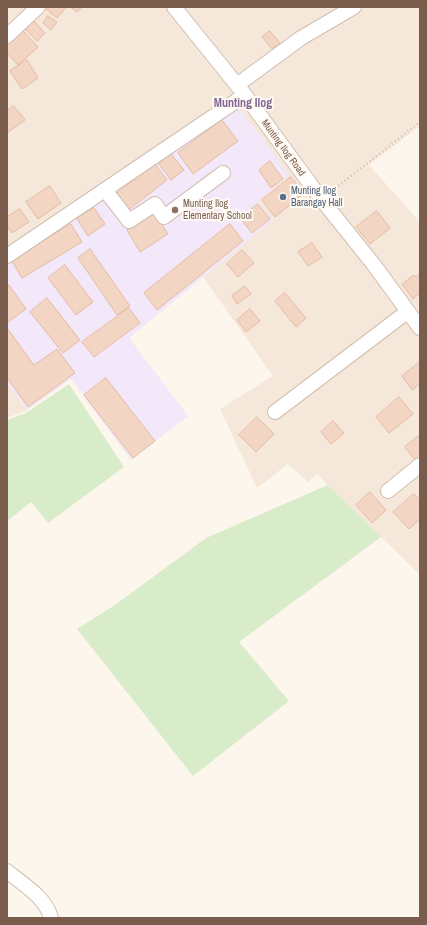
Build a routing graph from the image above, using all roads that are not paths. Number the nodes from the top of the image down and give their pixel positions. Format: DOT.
graph roads {
  1 [pos="38,7"];
  2 [pos="174,7"];
  3 [pos="354,8"];
  4 [pos="7,36"];
  5 [pos="241,90"];
  6 [pos="223,173"];
  7 [pos="105,190"];
  8 [pos="7,256"];
  9 [pos="407,312"];
  10 [pos="420,328"];
  11 [pos="275,412"];
  12 [pos="420,465"];
  13 [pos="388,491"];
  14 [pos="7,871"];
  15 [pos="50,918"];
  1 -- 4 [label="street"];
  2 -- 5 [label="street, Munting Ilog Road"];
  3 -- 5 [label="street"];
  5 -- 7 [label="street"];
  5 -- 9 [label="street, Munting Ilog Road"];
  6 -- 7 [label="street"];
  7 -- 8 [label="street"];
  9 -- 10 [label="street, Munting Ilog Road"];
  9 -- 11 [label="street"];
  12 -- 13 [label="street"];
  14 -- 15 [label="street"];
}
